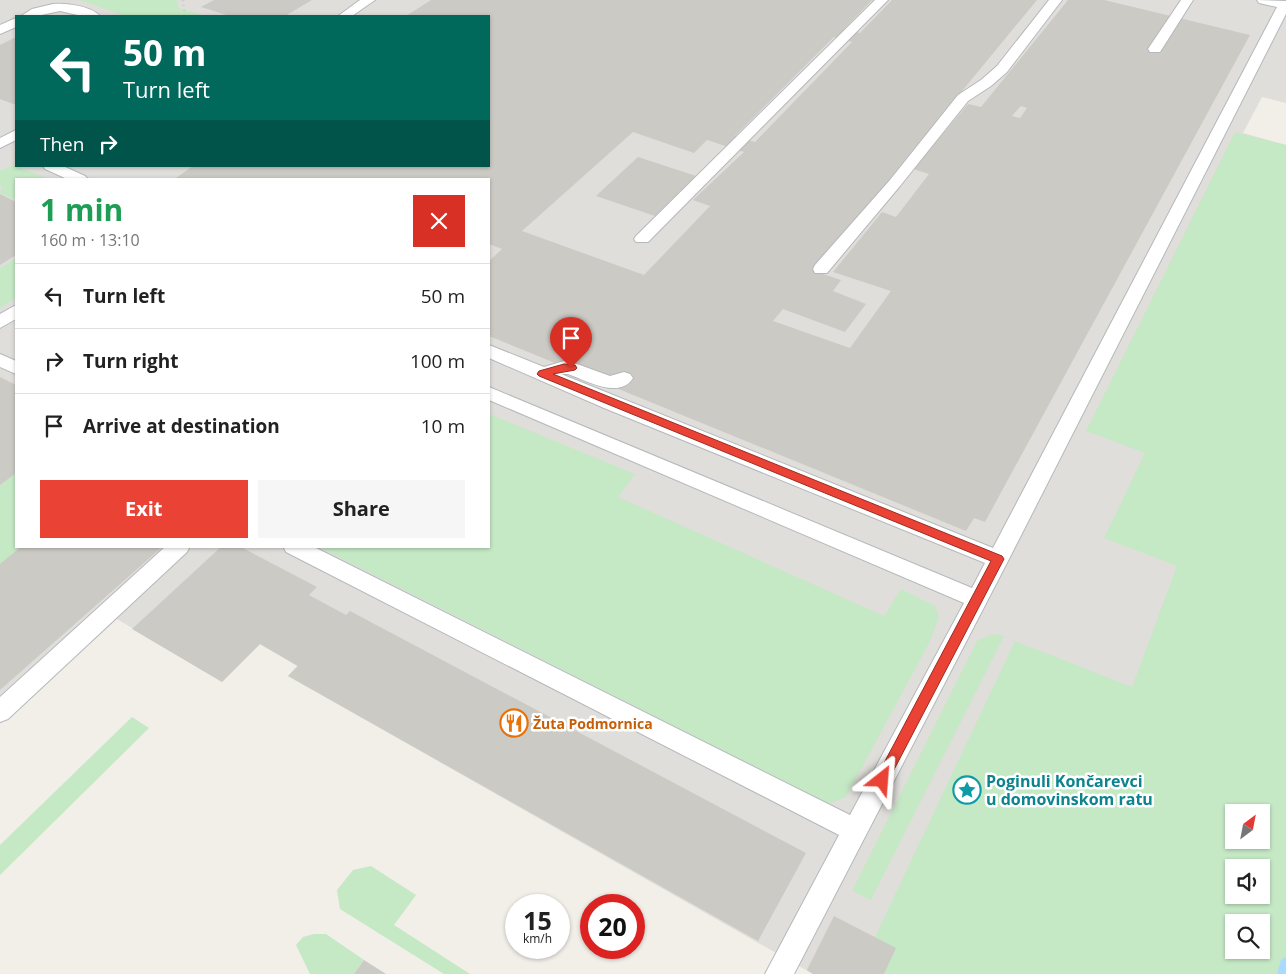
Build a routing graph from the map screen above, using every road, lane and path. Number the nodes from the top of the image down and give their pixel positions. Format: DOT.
graph roads {
  1 [pos="370,0"];
  2 [pos="882,0"];
  3 [pos="1056,0"];
  4 [pos="1187,0"];
  5 [pos="1263,0"];
  6 [pos="1285,5"];
  7 [pos="29,15"];
  8 [pos="91,15"];
  9 [pos="346,15"];
  10 [pos="15,22"];
  11 [pos="0,30"];
  12 [pos="1155,49"];
  13 [pos="15,136"];
  14 [pos="6,150"];
  15 [pos="52,167"];
  16 [pos="87,167"];
  17 [pos="76,177"];
  18 [pos="642,239"];
  19 [pos="821,269"];
  20 [pos="15,312"];
  21 [pos="0,322"];
  22 [pos="490,351"];
  23 [pos="0,360"];
  24 [pos="15,368"];
  25 [pos="543,374"];
  26 [pos="624,378"];
  27 [pos="490,393"];
  28 [pos="178,548"];
  29 [pos="303,548"];
  30 [pos="319,551"];
  31 [pos="998,559"];
  32 [pos="977,599"];
  33 [pos="0,712"];
  34 [pos="855,830"];
  35 [pos="779,974"];
  1 -- 9 [label="lane"];
  2 -- 18 [label="lane"];
  3 -- 19 [label="lane"];
  4 -- 12 [label="lane"];
  5 -- 6 [label="lane"];
  6 -- 31 [label="lane"];
  7 -- 8 [label="lane"];
  10 -- 11 [label="lane"];
  13 -- 14 [label="lane"];
  15 -- 17 [label="lane"];
  16 -- 17 [label="lane"];
  20 -- 21 [label="lane"];
  22 -- 25 [label="lane"];
  23 -- 24 [label="lane"];
  25 -- 26 [label="lane"];
  25 -- 31 [label="lane"];
  27 -- 32 [label="lane"];
  28 -- 33 [label="lane"];
  29 -- 30 [label="lane"];
  30 -- 34 [label="lane"];
  31 -- 32 [label="lane"];
  32 -- 34 [label="lane"];
  34 -- 35 [label="lane"];
}
